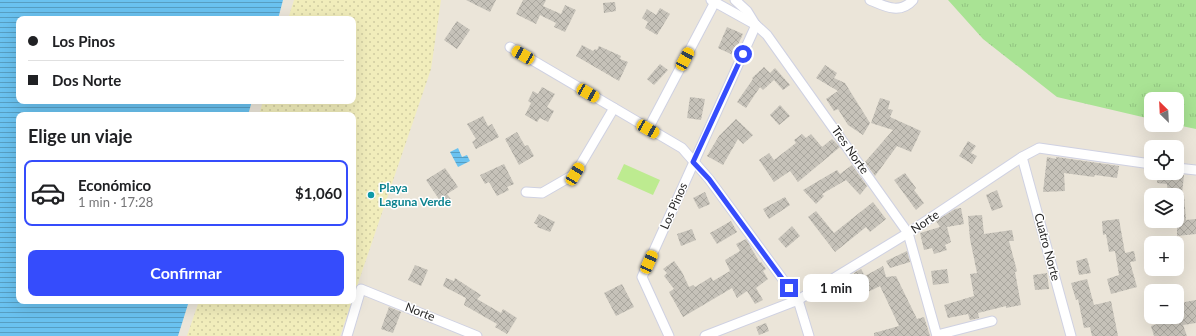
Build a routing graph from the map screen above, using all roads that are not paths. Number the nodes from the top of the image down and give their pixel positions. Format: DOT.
graph roads {
  1 [pos="735,0"];
  2 [pos="870,0"];
  3 [pos="913,0"];
  4 [pos="713,1"];
  5 [pos="756,25"];
  6 [pos="510,47"];
  7 [pos="614,108"];
  8 [pos="648,129"];
  9 [pos="1022,157"];
  10 [pos="693,162"];
  11 [pos="1144,163"];
  12 [pos="1184,169"];
  13 [pos="1196,172"];
  14 [pos="526,192"];
  15 [pos="908,233"];
  16 [pos="798,300"];
  17 [pos="992,321"];
  18 [pos="937,335"];
  19 [pos="347,336"];
  20 [pos="477,336"];
  21 [pos="670,336"];
  22 [pos="705,336"];
  23 [pos="809,336"];
  24 [pos="1071,336"];
  1 -- 5 [label="street"];
  2 -- 3 [label="street"];
  4 -- 5 [label="street, Tres Norte"];
  4 -- 8 [label="street"];
  5 -- 10 [label="street, Los Pinos"];
  5 -- 15 [label="street, Tres Norte"];
  6 -- 7 [label="street"];
  7 -- 8 [label="street"];
  7 -- 14 [label="street"];
  8 -- 10 [label="street"];
  9 -- 11 [label="street, Norte"];
  9 -- 15 [label="street, Norte"];
  9 -- 24 [label="street, Cuatro Norte"];
  10 -- 16 [label="street"];
  10 -- 21 [label="street, Los Pinos"];
  12 -- 13 [label="street"];
  15 -- 16 [label="street, Norte"];
  15 -- 18 [label="street, Tres Norte"];
  16 -- 22 [label="street, Norte"];
  16 -- 23 [label="street"];
  17 -- 18 [label="street"];
  19 -- 20 [label="street, Norte"];
}
